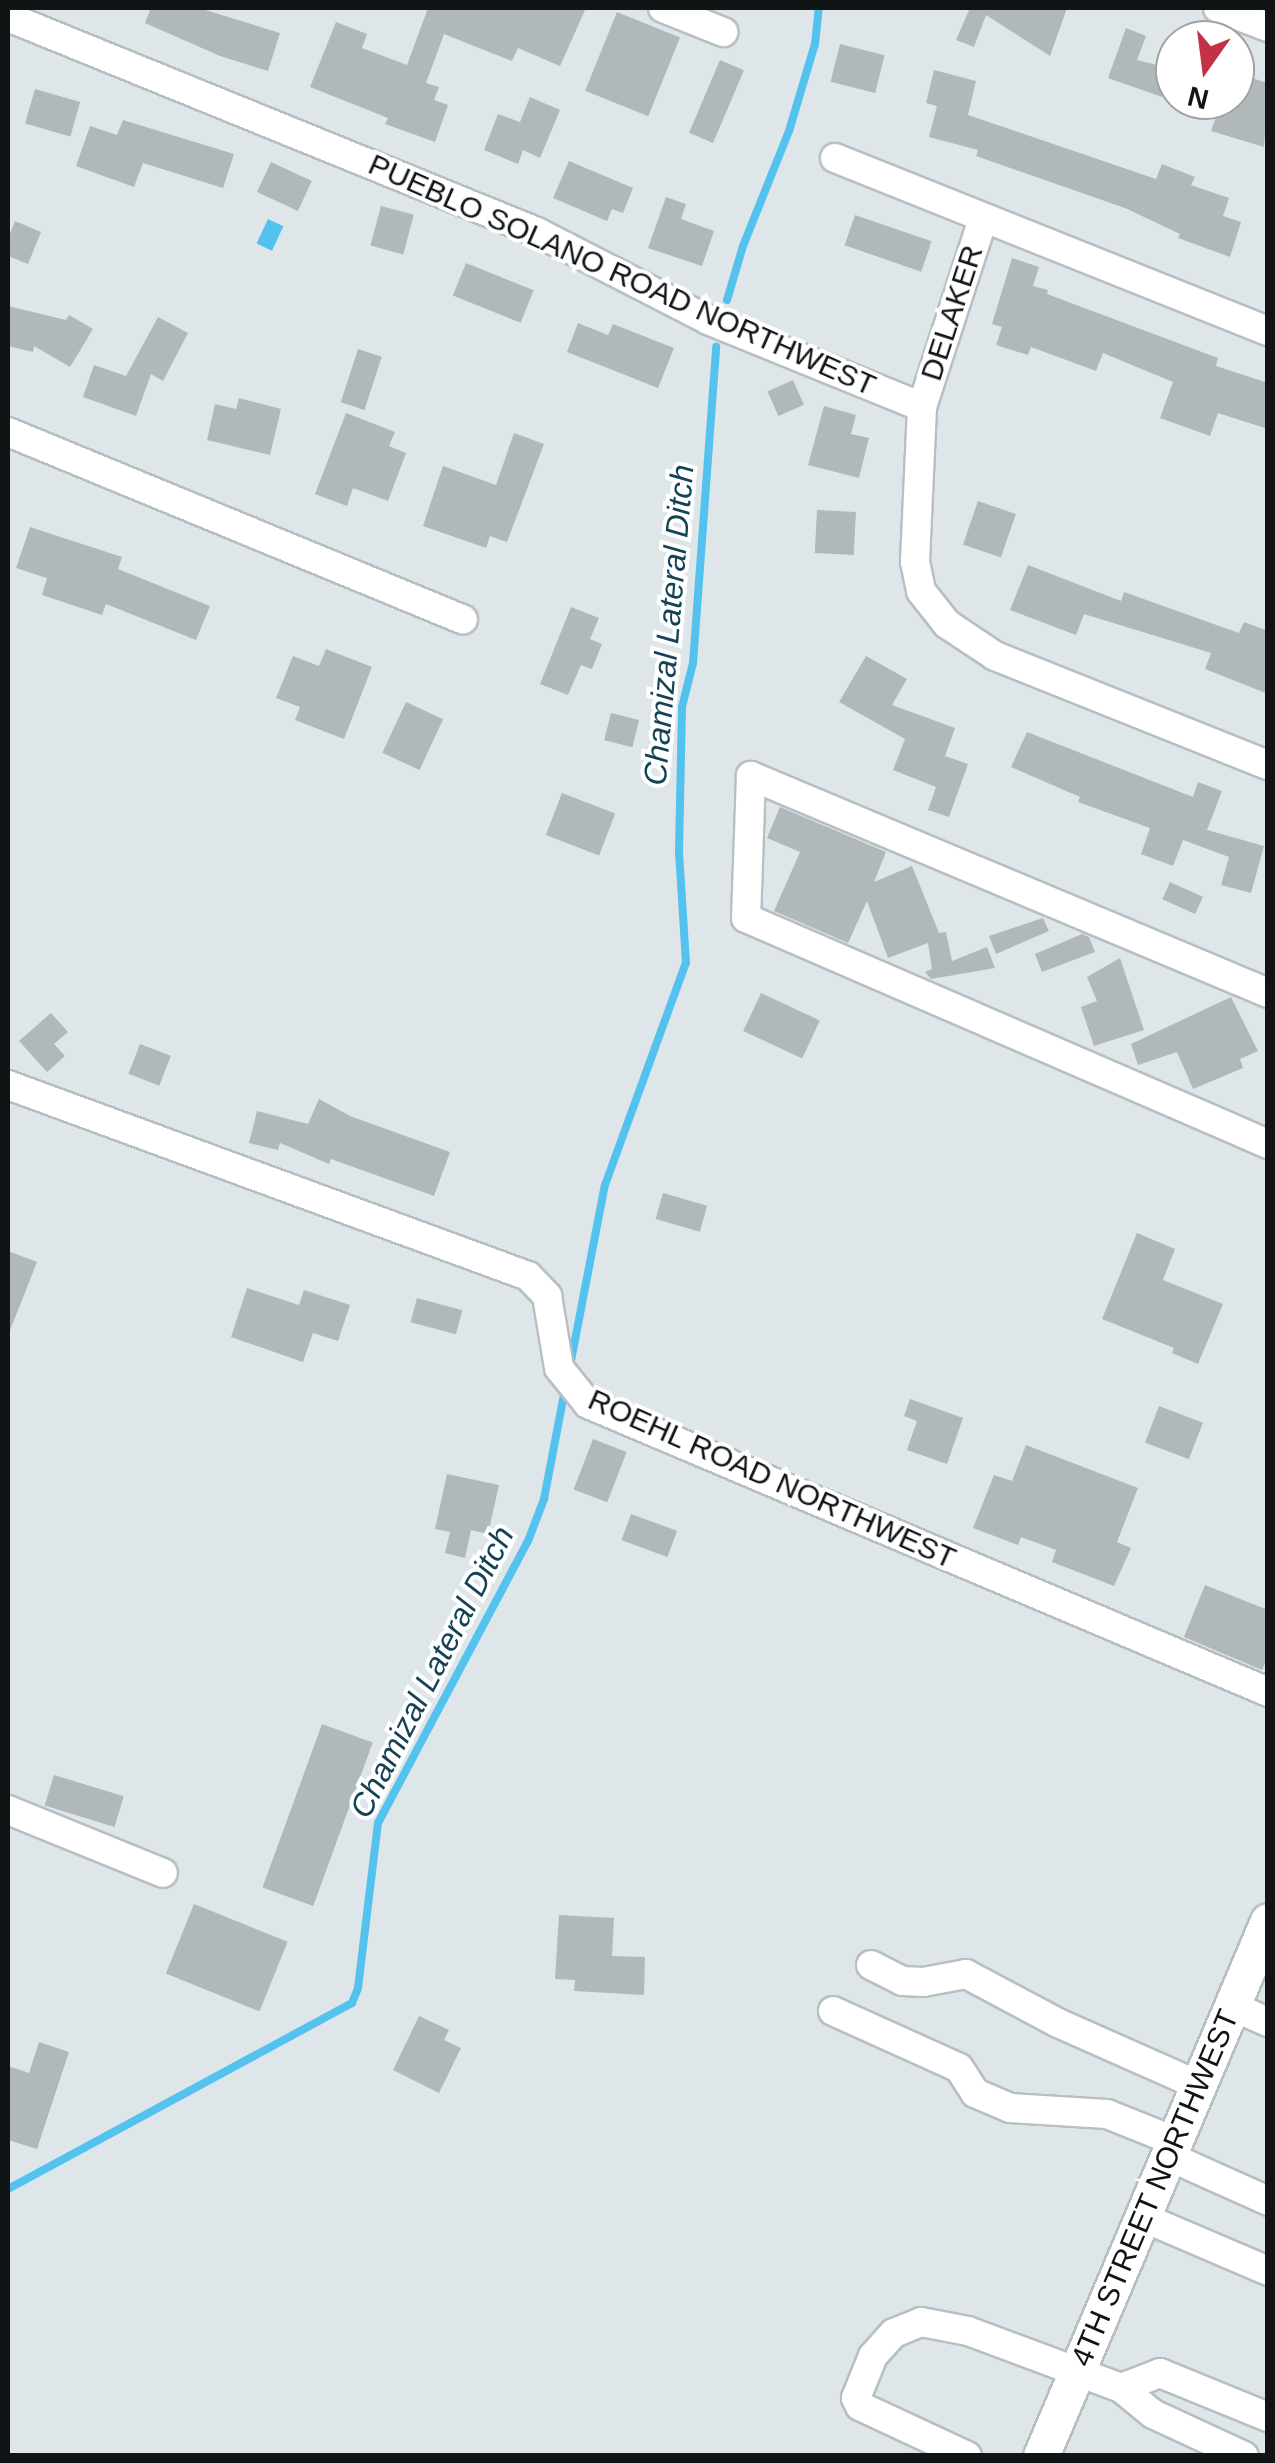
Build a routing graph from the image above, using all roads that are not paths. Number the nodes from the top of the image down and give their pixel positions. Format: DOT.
graph roads {
  1 [pos="663,8"];
  2 [pos="1218,8"];
  3 [pos="8,18"];
  4 [pos="1268,27"];
  5 [pos="722,32"];
  6 [pos="835,158"];
  7 [pos="983,219"];
  8 [pos="1268,331"];
  9 [pos="922,408"];
  10 [pos="8,432"];
  11 [pos="462,620"];
  12 [pos="1268,766"];
  13 [pos="1268,993"];
  14 [pos="8,1084"];
  15 [pos="1268,1144"];
  16 [pos="1268,1692"];
  17 [pos="8,1810"];
  18 [pos="163,1874"];
  19 [pos="1268,1921"];
  20 [pos="871,1966"];
  21 [pos="1232,2006"];
  22 [pos="832,2011"];
  23 [pos="1268,2022"];
  24 [pos="1198,2086"];
  25 [pos="1171,2148"];
  26 [pos="1268,2201"];
  27 [pos="1142,2217"];
  28 [pos="1268,2271"];
  29 [pos="1078,2370"];
  30 [pos="1121,2388"];
  31 [pos="1268,2417"];
  32 [pos="967,2456"];
  33 [pos="1041,2456"];
  34 [pos="1244,2456"];
  1 -- 5 [label="street"];
  2 -- 4 [label="street"];
  3 -- 9 [label="street, PUEBLO SOLANO ROAD NORTHWEST"];
  6 -- 7 [label="street"];
  7 -- 8 [label="street"];
  7 -- 9 [label="street, DELAKER"];
  9 -- 12 [label="street"];
  10 -- 11 [label="street"];
  13 -- 15 [label="street"];
  14 -- 16 [label="street, ROEHL ROAD NORTHWEST"];
  17 -- 18 [label="street"];
  19 -- 21 [label="main road, 4TH STREET NORTHWEST"];
  20 -- 24 [label="street"];
  21 -- 23 [label="street"];
  21 -- 24 [label="main road, 4TH STREET NORTHWEST"];
  22 -- 25 [label="street"];
  24 -- 25 [label="main road, 4TH STREET NORTHWEST"];
  25 -- 26 [label="street"];
  25 -- 27 [label="main road, 4TH STREET NORTHWEST"];
  27 -- 28 [label="street"];
  27 -- 29 [label="main road, 4TH STREET NORTHWEST"];
  29 -- 30 [label="street"];
  29 -- 32 [label="street"];
  29 -- 33 [label="main road, 4TH STREET NORTHWEST"];
  30 -- 31 [label="street"];
  30 -- 34 [label="street"];
}
